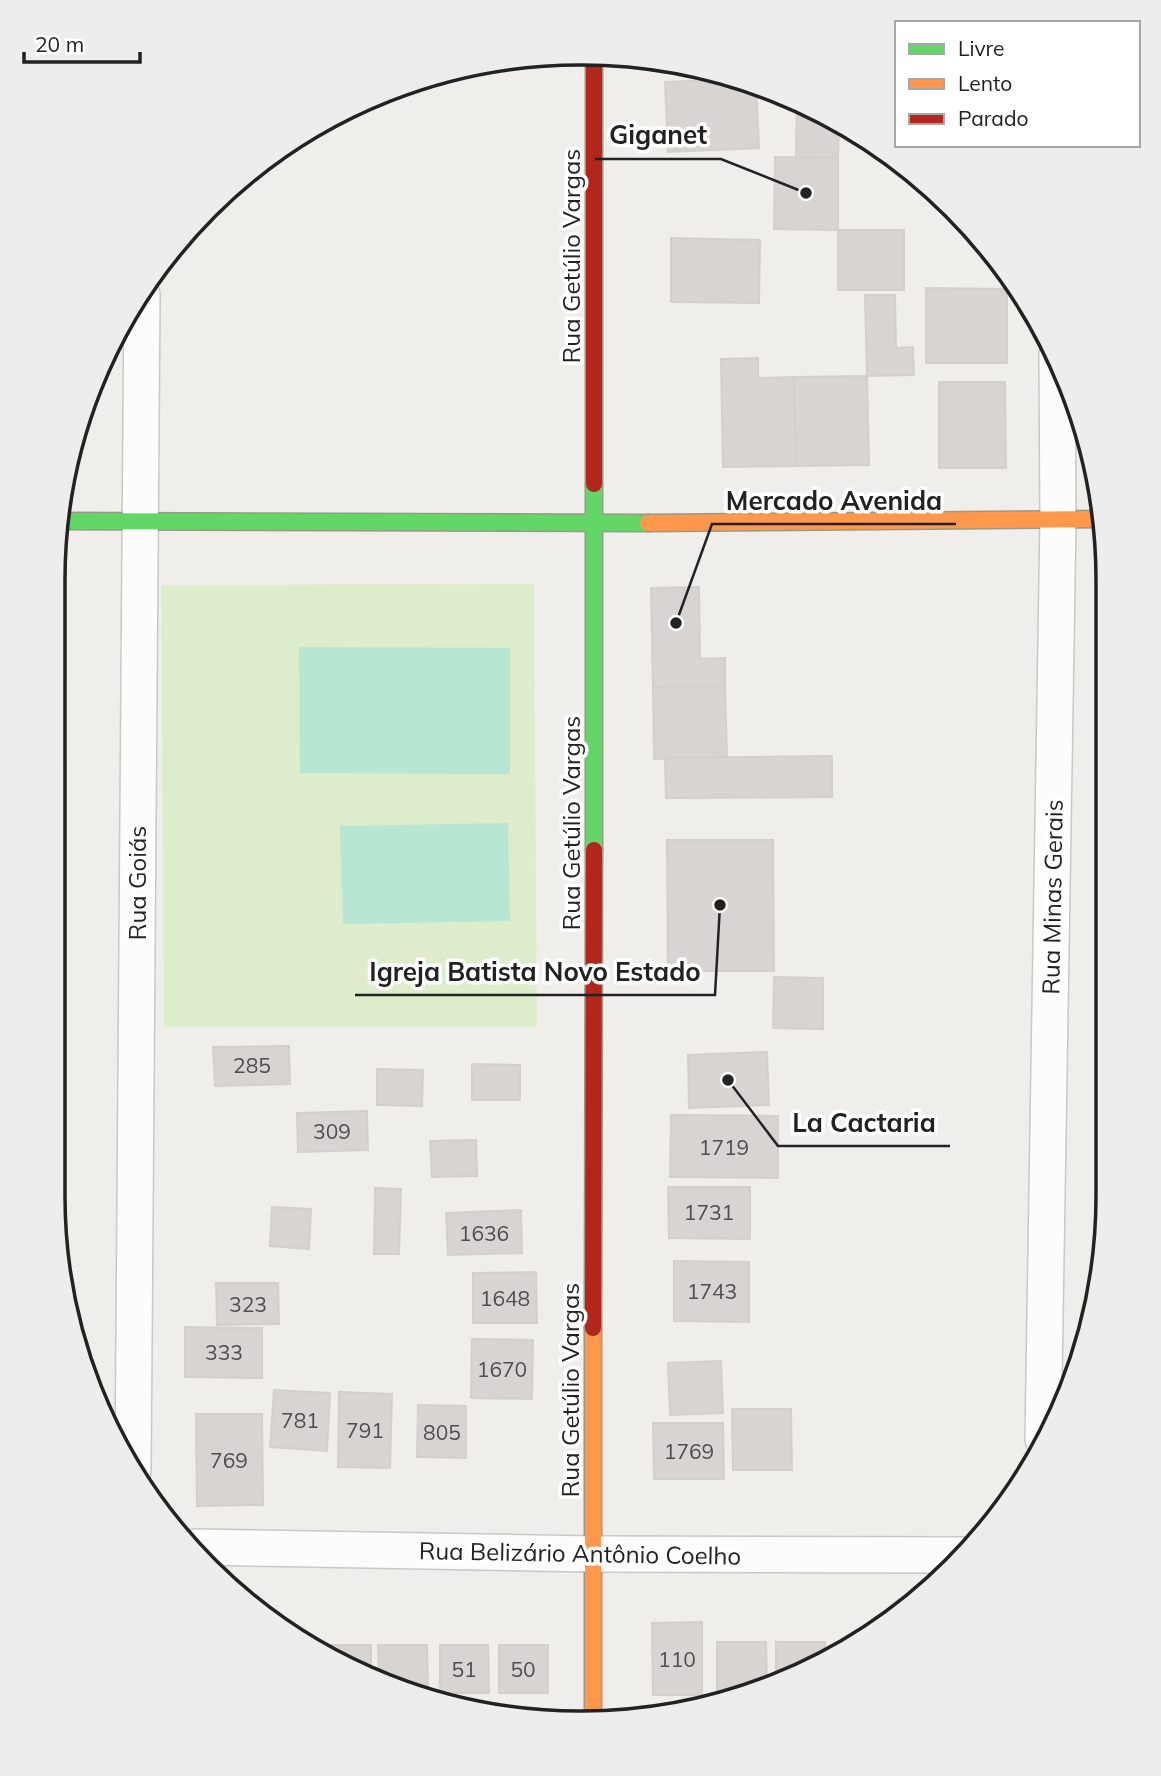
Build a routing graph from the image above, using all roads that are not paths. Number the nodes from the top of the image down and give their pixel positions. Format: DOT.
graph roads {
  1 [pos="594,65"];
  2 [pos="142,310"];
  3 [pos="1057,383"];
  4 [pos="1058,519"];
  5 [pos="1093,519"];
  6 [pos="68,521"];
  7 [pos="140,521"];
  8 [pos="594,524"];
  9 [pos="1043,1423"];
  10 [pos="133,1451"];
  11 [pos="204,1547"];
  12 [pos="593,1554"];
  13 [pos="950,1555"];
  14 [pos="593,1711"];
  1 -- 8 [label="street, Rua Getúlio Vargas"];
  2 -- 7 [label="street, Rua Goiás"];
  3 -- 4 [label="street, Rua Minas Gerais"];
  4 -- 5 [label="street"];
  4 -- 8 [label="street"];
  4 -- 9 [label="street, Rua Minas Gerais"];
  6 -- 7 [label="street"];
  7 -- 8 [label="street"];
  7 -- 10 [label="street, Rua Goiás"];
  8 -- 12 [label="street, Rua Getúlio Vargas"];
  11 -- 12 [label="street, Rua Belizário Antônio Coelho"];
  12 -- 13 [label="street, Rua Belizário Antônio Coelho"];
  12 -- 14 [label="street, Rua Getúlio Vargas"];
}
